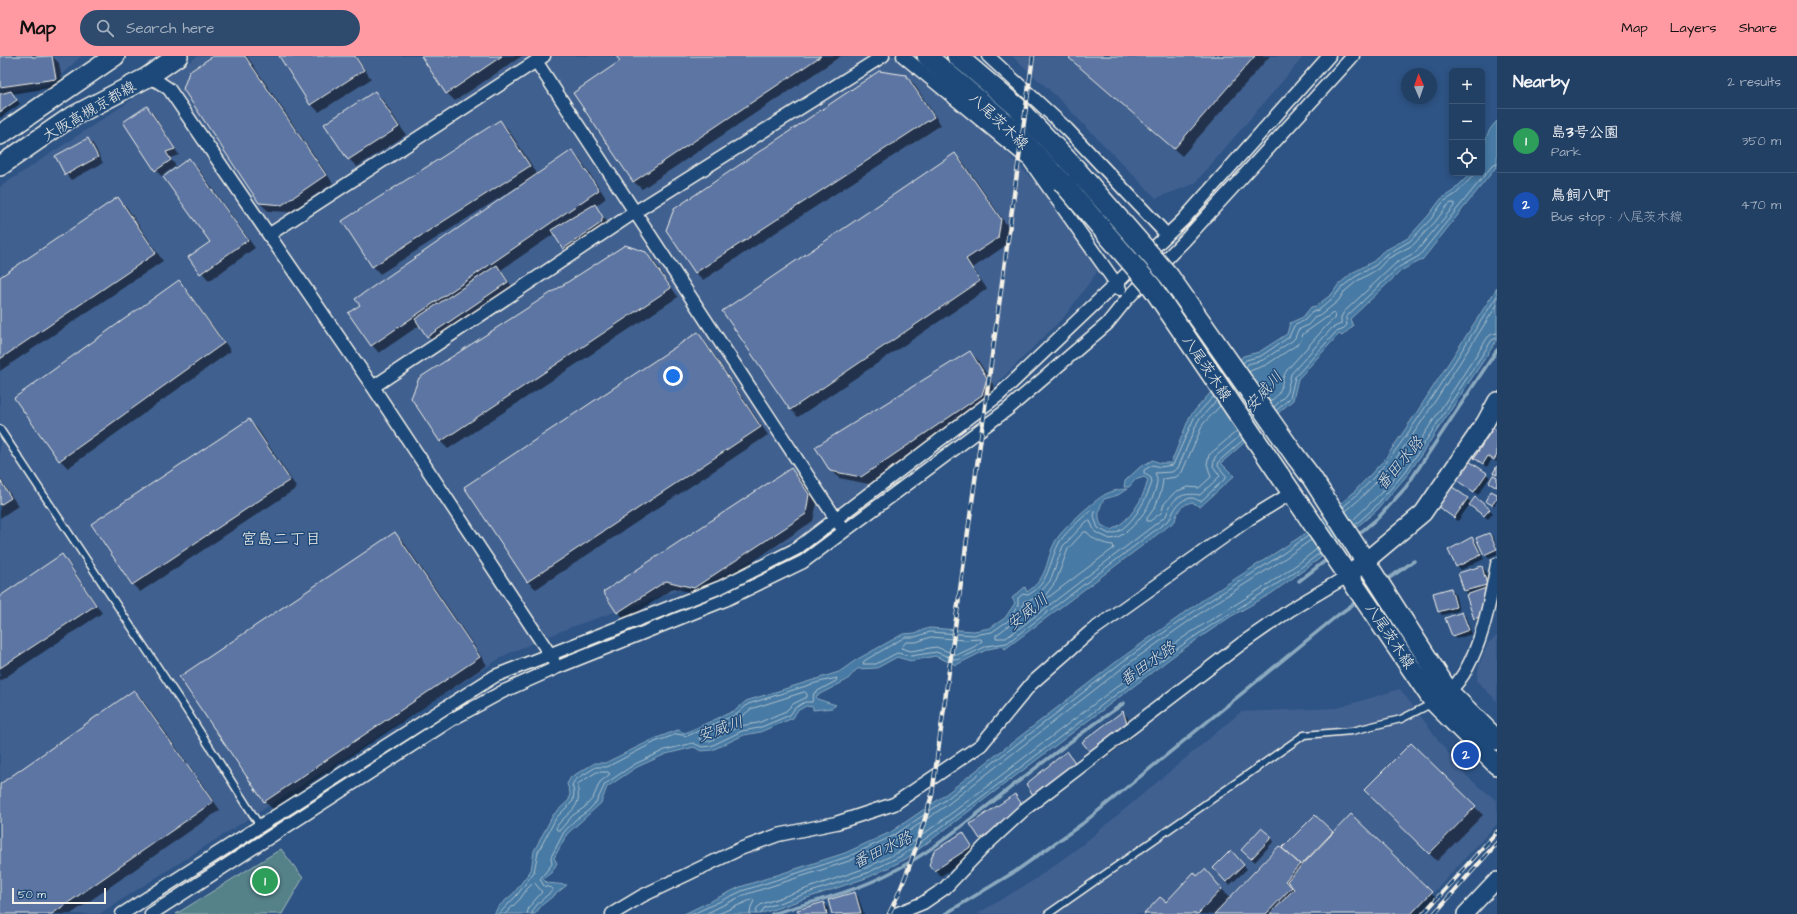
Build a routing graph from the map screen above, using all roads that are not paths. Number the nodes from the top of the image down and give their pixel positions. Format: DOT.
graph roads {
  1 [pos="115,56"];
  2 [pos="178,56"];
  3 [pos="883,56"];
  4 [pos="903,56"];
  5 [pos="927,56"];
  6 [pos="957,56"];
  7 [pos="988,56"];
  8 [pos="1328,56"];
  9 [pos="1353,56"];
  10 [pos="540,59"];
  11 [pos="146,78"];
  12 [pos="0,135"];
  13 [pos="0,166"];
  14 [pos="635,212"];
  15 [pos="270,234"];
  16 [pos="1167,235"];
  17 [pos="1116,284"];
  18 [pos="1126,299"];
  19 [pos="373,387"];
  20 [pos="1497,401"];
  21 [pos="0,429"];
  22 [pos="1293,492"];
  23 [pos="836,519"];
  24 [pos="844,531"];
  25 [pos="1365,562"];
  26 [pos="1497,564"];
  27 [pos="1349,576"];
  28 [pos="550,654"];
  29 [pos="558,667"];
  30 [pos="1441,697"];
  31 [pos="1473,717"];
  32 [pos="1497,726"];
  33 [pos="1497,740"];
  34 [pos="1497,765"];
  35 [pos="260,826"];
  36 [pos="1497,880"];
  37 [pos="122,914"];
  38 [pos="151,914"];
  39 [pos="612,914"];
  40 [pos="896,914"];
  41 [pos="1048,914"];
  42 [pos="1465,914"];
  1 -- 12 [label="main road, 大阪高槻京都線"];
  2 -- 11 [label="main road, 大阪高槻京都線"];
  3 -- 14 [label="street"];
  4 -- 17 [label="street"];
  5 -- 22 [label="main road, 八尾茨木線, bridge"];
  6 -- 25 [label="main road, 八尾茨木線, bridge"];
  7 -- 16 [label="street"];
  8 -- 16 [label="street"];
  9 -- 18 [label="street"];
  10 -- 14 [label="street"];
  10 -- 15 [label="street"];
  11 -- 13 [label="main road, 大阪高槻京都線"];
  11 -- 15 [label="street"];
  14 -- 19 [label="street"];
  14 -- 23 [label="street"];
  15 -- 19 [label="street"];
  16 -- 17 [label="street"];
  17 -- 18 [label="street"];
  17 -- 23 [label="street"];
  18 -- 24 [label="street"];
  19 -- 28 [label="street"];
  20 -- 25 [label="main road"];
  21 -- 35 [label="lane"];
  22 -- 27 [label="main road, 八尾茨木線"];
  22 -- 39 [label="street"];
  23 -- 24 [label="street"];
  23 -- 28 [label="street"];
  24 -- 29 [label="street"];
  25 -- 27 [label="main road"];
  25 -- 30 [label="main road, 八尾茨木線"];
  26 -- 30 [label="street"];
  27 -- 30 [label="main road, 八尾茨木線"];
  27 -- 40 [label="street"];
  28 -- 29 [label="street"];
  28 -- 35 [label="street"];
  29 -- 38 [label="street"];
  30 -- 31 [label="main road, 八尾茨木線"];
  30 -- 34 [label="main road, 八尾茨木線"];
  30 -- 41 [label="lane"];
  31 -- 32 [label="street"];
  31 -- 33 [label="main road, 八尾茨木線"];
  35 -- 37 [label="street"];
  36 -- 42 [label="street"];
}
